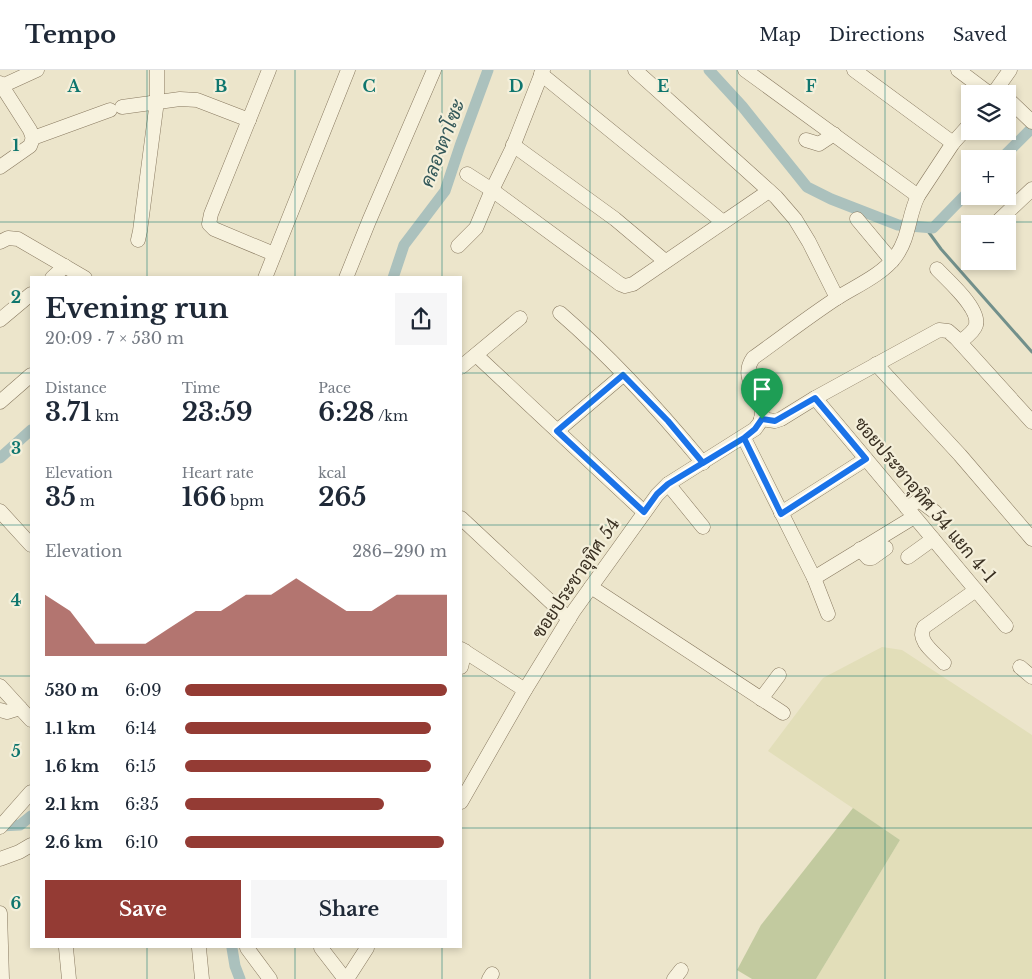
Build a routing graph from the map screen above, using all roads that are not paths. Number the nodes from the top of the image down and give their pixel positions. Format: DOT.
graph roads {
  1 [pos="37,70"];
  2 [pos="157,70"];
  3 [pos="269,70"];
  4 [pos="348,70"];
  5 [pos="434,70"];
  6 [pos="636,70"];
  7 [pos="745,70"];
  8 [pos="854,70"];
  9 [pos="958,70"];
  10 [pos="1010,70"];
  11 [pos="542,72"];
  12 [pos="1,84"];
  13 [pos="983,85"];
  14 [pos="1000,85"];
  15 [pos="157,101"];
  16 [pos="1016,107"];
  17 [pos="249,120"];
  18 [pos="1031,122"];
  19 [pos="834,134"];
  20 [pos="961,134"];
  21 [pos="33,138"];
  22 [pos="806,140"];
  23 [pos="952,143"];
  24 [pos="513,145"];
  25 [pos="0,167"];
  26 [pos="467,174"];
  27 [pos="1032,189"];
  28 [pos="492,190"];
  29 [pos="769,191"];
  30 [pos="918,196"];
  31 [pos="1004,215"];
  32 [pos="857,219"];
  33 [pos="723,222"];
  34 [pos="138,240"];
  35 [pos="0,242"];
  36 [pos="458,246"];
  37 [pos="274,254"];
  38 [pos="892,260"];
  39 [pos="665,261"];
  40 [pos="66,266"];
  41 [pos="937,269"];
  42 [pos="54,276"];
  43 [pos="82,276"];
  44 [pos="266,276"];
  45 [pos="347,276"];
  46 [pos="30,295"];
  47 [pos="837,298"];
  48 [pos="560,314"];
  49 [pos="520,318"];
  50 [pos="0,320"];
  51 [pos="960,342"];
  52 [pos="476,355"];
  53 [pos="876,364"];
  54 [pos="462,366"];
  55 [pos="623,375"];
  56 [pos="30,376"];
  57 [pos="815,398"];
  58 [pos="0,402"];
  59 [pos="762,419"];
  60 [pos="1032,422"];
  61 [pos="557,431"];
  62 [pos="744,438"];
  63 [pos="866,459"];
  64 [pos="703,463"];
  65 [pos="668,484"];
  66 [pos="0,511"];
  67 [pos="644,512"];
  68 [pos="911,512"];
  69 [pos="935,512"];
  70 [pos="781,514"];
  71 [pos="462,519"];
  72 [pos="703,527"];
  73 [pos="933,539"];
  74 [pos="1032,539"];
  75 [pos="30,544"];
  76 [pos="886,548"];
  77 [pos="860,549"];
  78 [pos="908,557"];
  79 [pos="814,578"];
  80 [pos="591,587"];
  81 [pos="976,590"];
  82 [pos="828,614"];
  83 [pos="569,618"];
  84 [pos="1006,626"];
  85 [pos="463,650"];
  86 [pos="944,663"];
  87 [pos="1020,667"];
  88 [pos="779,675"];
  89 [pos="1032,677"];
  90 [pos="0,686"];
  91 [pos="524,690"];
  92 [pos="761,699"];
  93 [pos="20,708"];
  94 [pos="0,710"];
  95 [pos="783,713"];
  96 [pos="30,719"];
  97 [pos="30,793"];
  98 [pos="462,800"];
  99 [pos="3,823"];
  100 [pos="30,846"];
  101 [pos="0,859"];
  102 [pos="0,913"];
  103 [pos="66,948"];
  104 [pos="199,948"];
  105 [pos="247,948"];
  106 [pos="321,948"];
  107 [pos="367,948"];
  108 [pos="1,954"];
  109 [pos="2,979"];
  110 [pos="69,979"];
  111 [pos="202,979"];
  112 [pos="270,979"];
  113 [pos="346,979"];
  1 -- 12 [label="street"];
  2 -- 15 [label="street"];
  3 -- 17 [label="street"];
  4 -- 37 [label="street"];
  5 -- 45 [label="street"];
  6 -- 29 [label="street"];
  7 -- 19 [label="street"];
  8 -- 23 [label="street"];
  9 -- 13 [label="street"];
  10 -- 14 [label="street"];
  11 -- 24 [label="street"];
  11 -- 33 [label="street"];
  12 -- 21 [label="street"];
  15 -- 17 [label="street"];
  15 -- 21 [label="street"];
  15 -- 34 [label="street"];
  16 -- 18 [label="street"];
  17 -- 37 [label="street"];
  19 -- 22 [label="street"];
  19 -- 30 [label="street"];
  20 -- 23 [label="street"];
  21 -- 25 [label="street"];
  23 -- 30 [label="street"];
  24 -- 28 [label="street"];
  24 -- 39 [label="street"];
  26 -- 28 [label="street"];
  27 -- 31 [label="street"];
  28 -- 36 [label="street"];
  28 -- 39 [label="street"];
  29 -- 33 [label="street"];
  29 -- 47 [label="street"];
  30 -- 38 [label="street"];
  32 -- 38 [label="street"];
  33 -- 39 [label="street"];
  35 -- 40 [label="street"];
  37 -- 44 [label="street"];
  38 -- 47 [label="street"];
  40 -- 42 [label="street"];
  40 -- 43 [label="street"];
  41 -- 51 [label="street"];
  46 -- 50 [label="street"];
  47 -- 59 [label="street"];
  48 -- 55 [label="street"];
  49 -- 52 [label="street"];
  51 -- 53 [label="street"];
  51 -- 60 [label="street"];
  52 -- 54 [label="street"];
  52 -- 61 [label="street"];
  53 -- 57 [label="street"];
  53 -- 74 [label="street"];
  55 -- 61 [label="street"];
  55 -- 64 [label="street"];
  56 -- 58 [label="street"];
  57 -- 59 [label="street"];
  57 -- 63 [label="street, ซอยประชาอุทิศ 54 แยก 4-1"];
  59 -- 62 [label="street, ซอยประชาอุทิศ 54"];
  61 -- 67 [label="street"];
  62 -- 64 [label="street, ซอยประชาอุทิศ 54"];
  62 -- 70 [label="street"];
  63 -- 68 [label="street, ซอยประชาอุทิศ 54 แยก 4-1"];
  63 -- 70 [label="street"];
  64 -- 65 [label="street, ซอยประชาอุทิศ 54"];
  65 -- 67 [label="street, ซอยประชาอุทิศ 54"];
  65 -- 72 [label="street"];
  66 -- 75 [label="street"];
  67 -- 80 [label="street, ซอยประชาอุทิศ 54"];
  68 -- 69 [label="street"];
  68 -- 73 [label="street, ซอยประชาอุทิศ 54 แยก 4-1"];
  68 -- 77 [label="street"];
  70 -- 79 [label="street"];
  71 -- 83 [label="street"];
  73 -- 78 [label="street"];
  73 -- 81 [label="street, ซอยประชาอุทิศ 54 แยก 4-1"];
  76 -- 77 [label="street"];
  77 -- 79 [label="street"];
  79 -- 82 [label="street"];
  80 -- 83 [label="street, ซอยประชาอุทิศ 54"];
  80 -- 92 [label="street"];
  81 -- 84 [label="street, ซอยประชาอุทิศ 54 แยก 4-1"];
  81 -- 86 [label="street"];
  83 -- 91 [label="street, ซอยประชาอุทิศ 54"];
  85 -- 91 [label="street"];
  87 -- 89 [label="street"];
  88 -- 92 [label="street"];
  90 -- 93 [label="street"];
  91 -- 98 [label="street, ซอยประชาอุทิศ 54"];
  92 -- 95 [label="street"];
  93 -- 94 [label="street"];
  93 -- 96 [label="street"];
  97 -- 99 [label="street"];
  100 -- 101 [label="street"];
  102 -- 108 [label="street"];
  103 -- 110 [label="street"];
  104 -- 111 [label="street"];
  105 -- 112 [label="street"];
  106 -- 113 [label="street"];
  107 -- 113 [label="street"];
  108 -- 109 [label="street"];
}
